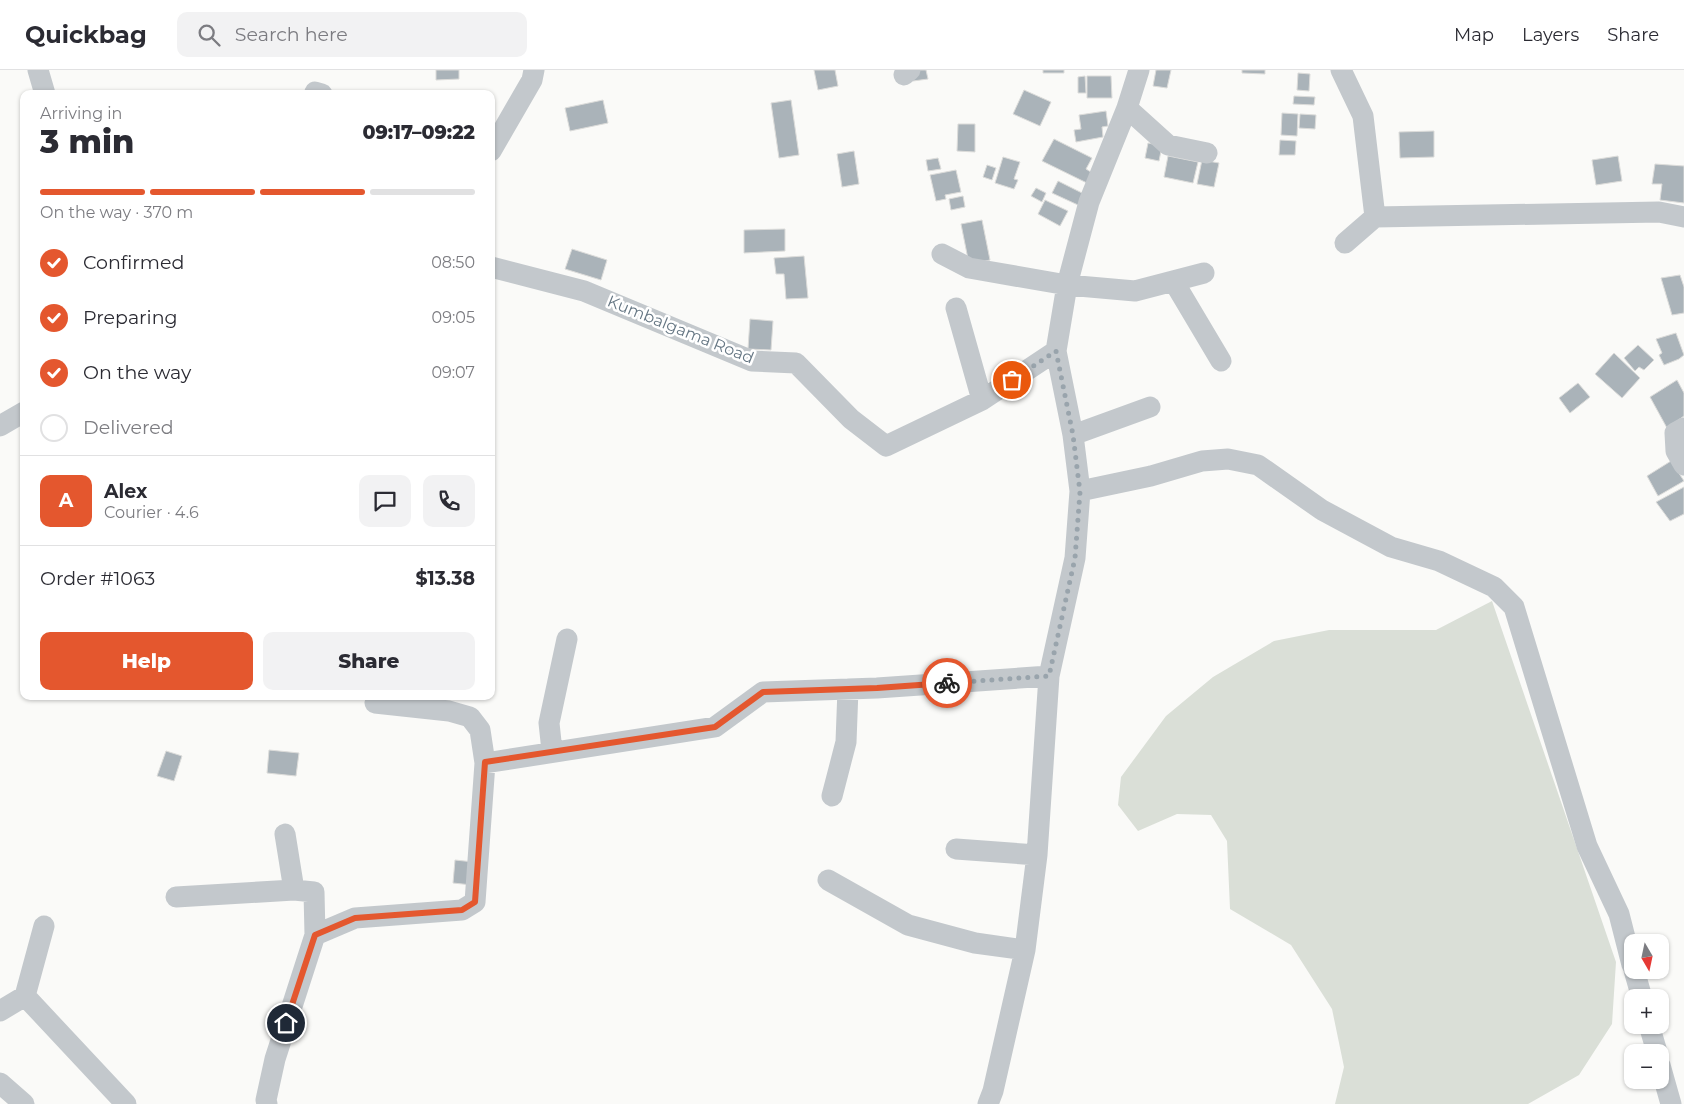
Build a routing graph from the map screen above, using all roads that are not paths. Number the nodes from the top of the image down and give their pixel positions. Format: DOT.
graph roads {
  1 [pos="38,70"];
  2 [pos="534,70"];
  3 [pos="1139,70"];
  4 [pos="1340,70"];
  5 [pos="44,90"];
  6 [pos="1127,108"];
  7 [pos="495,145"];
  8 [pos="1207,152"];
  9 [pos="1376,217"];
  10 [pos="1684,218"];
  11 [pos="1345,243"];
  12 [pos="942,254"];
  13 [pos="495,268"];
  14 [pos="1204,273"];
  15 [pos="1174,282"];
  16 [pos="1066,285"];
  17 [pos="956,308"];
  18 [pos="1056,351"];
  19 [pos="1221,361"];
  20 [pos="982,400"];
  21 [pos="1150,406"];
  22 [pos="20,414"];
  23 [pos="0,426"];
  24 [pos="1684,428"];
  25 [pos="1073,435"];
  26 [pos="1684,465"];
  27 [pos="1080,492"];
  28 [pos="567,639"];
  29 [pos="1049,676"];
  30 [pos="848,689"];
  31 [pos="375,703"];
  32 [pos="552,752"];
  33 [pos="485,762"];
  34 [pos="832,796"];
  35 [pos="286,834"];
  36 [pos="956,849"];
  37 [pos="1037,855"];
  38 [pos="828,880"];
  39 [pos="294,890"];
  40 [pos="176,897"];
  41 [pos="44,926"];
  42 [pos="1624,934"];
  43 [pos="315,935"];
  44 [pos="1025,950"];
  45 [pos="25,996"];
  46 [pos="0,1011"];
  47 [pos="0,1082"];
  48 [pos="1667,1089"];
  49 [pos="24,1104"];
  50 [pos="126,1104"];
  51 [pos="267,1104"];
  52 [pos="988,1104"];
  53 [pos="1671,1104"];
  1 -- 5 [label="street"];
  2 -- 7 [label="street"];
  3 -- 6 [label="street"];
  4 -- 9 [label="street"];
  6 -- 8 [label="street"];
  6 -- 16 [label="street"];
  9 -- 10 [label="street"];
  9 -- 11 [label="street"];
  12 -- 16 [label="street"];
  13 -- 20 [label="street, Kumbalgama Road"];
  14 -- 15 [label="street"];
  15 -- 16 [label="street"];
  15 -- 19 [label="street"];
  16 -- 18 [label="street"];
  17 -- 20 [label="street"];
  18 -- 20 [label="street, Kumbalgama Road"];
  18 -- 25 [label="street"];
  21 -- 25 [label="street"];
  22 -- 23 [label="street"];
  24 -- 26 [label="street"];
  25 -- 27 [label="street"];
  27 -- 29 [label="street"];
  27 -- 42 [label="street"];
  28 -- 32 [label="street"];
  29 -- 30 [label="street"];
  29 -- 37 [label="street"];
  30 -- 32 [label="street"];
  30 -- 34 [label="street"];
  31 -- 33 [label="street"];
  32 -- 33 [label="street"];
  33 -- 43 [label="street"];
  35 -- 39 [label="street"];
  36 -- 37 [label="street"];
  37 -- 44 [label="street"];
  38 -- 44 [label="street"];
  39 -- 40 [label="street"];
  39 -- 43 [label="street"];
  41 -- 45 [label="street"];
  43 -- 51 [label="street"];
  44 -- 52 [label="street"];
  45 -- 46 [label="street"];
  45 -- 50 [label="street"];
  47 -- 49 [label="street"];
  48 -- 53 [label="street"];
}
